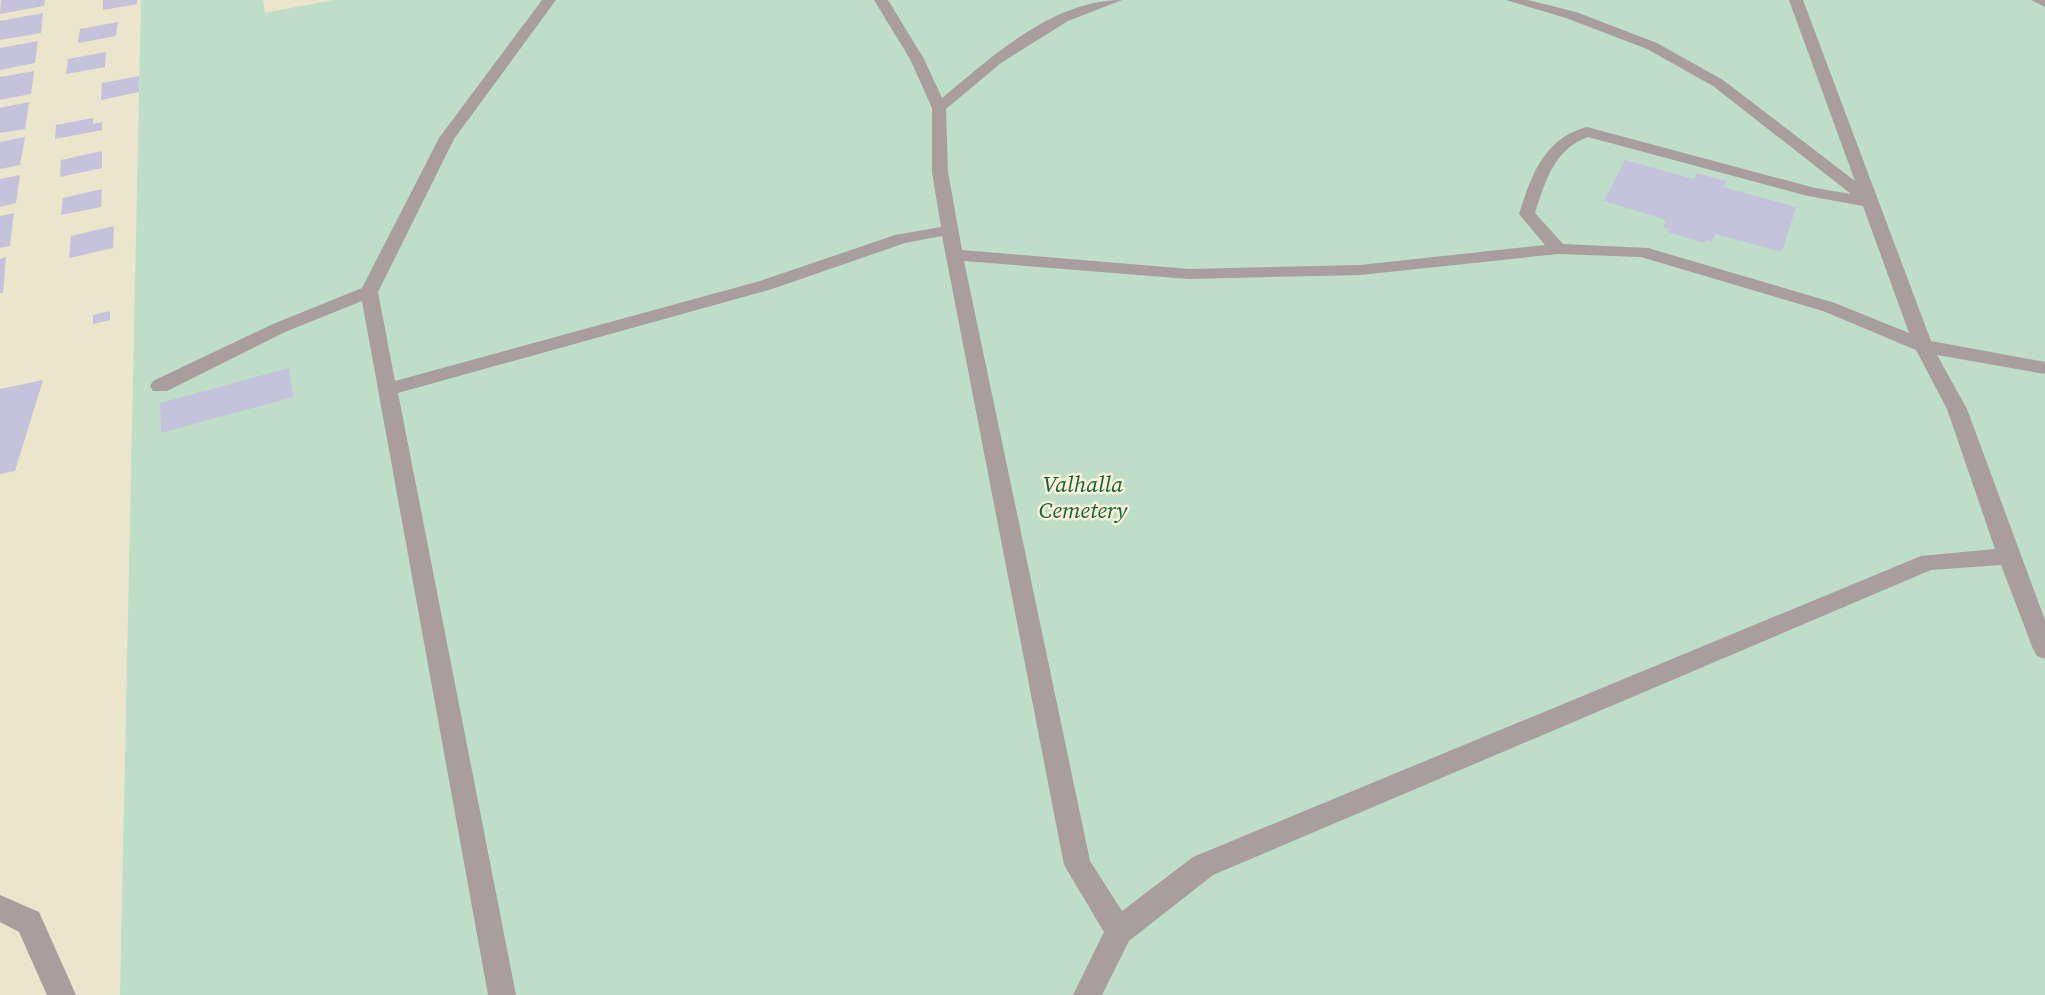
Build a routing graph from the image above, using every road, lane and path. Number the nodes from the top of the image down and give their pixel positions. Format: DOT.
graph roads {
  1 [pos="549,0"];
  2 [pos="881,0"];
  3 [pos="1115,0"];
  4 [pos="1513,0"];
  5 [pos="1796,0"];
  6 [pos="2038,0"];
  7 [pos="2045,3"];
  8 [pos="939,108"];
  9 [pos="1871,202"];
  10 [pos="950,230"];
  11 [pos="1558,248"];
  12 [pos="954,255"];
  13 [pos="369,292"];
  14 [pos="1923,346"];
  15 [pos="2045,368"];
  16 [pos="160,386"];
  17 [pos="388,389"];
  18 [pos="2007,556"];
  19 [pos="2045,649"];
  20 [pos="0,908"];
  21 [pos="1119,931"];
  22 [pos="62,995"];
  23 [pos="502,995"];
  24 [pos="1087,995"];
  1 -- 13 [label="lane"];
  2 -- 8 [label="lane"];
  3 -- 8 [label="lane"];
  4 -- 9 [label="lane"];
  5 -- 9 [label="lane"];
  6 -- 7 [label="lane"];
  8 -- 10 [label="lane"];
  9 -- 11 [label="lane"];
  9 -- 14 [label="lane"];
  10 -- 12 [label="lane"];
  10 -- 17 [label="lane"];
  11 -- 12 [label="lane"];
  11 -- 14 [label="lane"];
  12 -- 21 [label="lane"];
  13 -- 16 [label="lane"];
  13 -- 17 [label="lane"];
  14 -- 15 [label="lane"];
  14 -- 18 [label="lane"];
  17 -- 23 [label="lane"];
  18 -- 19 [label="lane"];
  18 -- 21 [label="lane"];
  20 -- 22 [label="lane"];
  21 -- 24 [label="lane"];
}
